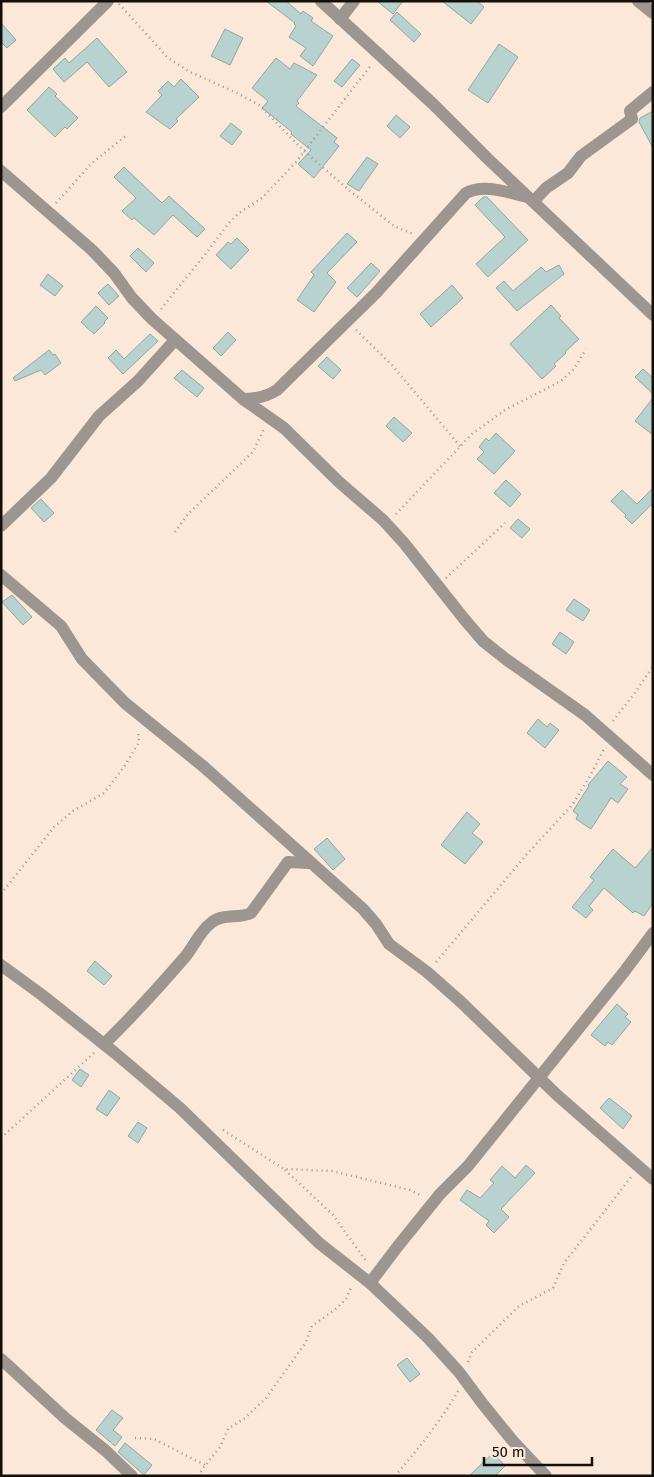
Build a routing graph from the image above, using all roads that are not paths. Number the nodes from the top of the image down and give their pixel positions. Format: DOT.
graph roads {
  1 [pos="108,1"];
  2 [pos="321,1"];
  3 [pos="354,1"];
  4 [pos="638,1"];
  5 [pos="653,14"];
  6 [pos="340,19"];
  7 [pos="653,92"];
  8 [pos="1,107"];
  9 [pos="1,171"];
  10 [pos="532,199"];
  11 [pos="653,315"];
  12 [pos="175,340"];
  13 [pos="244,399"];
  14 [pos="1,526"];
  15 [pos="1,575"];
  16 [pos="653,775"];
  17 [pos="309,863"];
  18 [pos="653,933"];
  19 [pos="1,965"];
  20 [pos="104,1044"];
  21 [pos="539,1077"];
  22 [pos="653,1179"];
  23 [pos="368,1278"];
  24 [pos="1,1359"];
  25 [pos="132,1476"];
  26 [pos="546,1476"];
  1 -- 8 [label="street"];
  2 -- 6 [label="street"];
  3 -- 6 [label="street"];
  4 -- 5 [label="street"];
  6 -- 10 [label="street"];
  7 -- 10 [label="street"];
  9 -- 12 [label="street"];
  10 -- 11 [label="street"];
  10 -- 13 [label="street"];
  12 -- 13 [label="street"];
  12 -- 14 [label="street"];
  13 -- 16 [label="street"];
  15 -- 17 [label="street"];
  17 -- 20 [label="street"];
  17 -- 21 [label="street"];
  18 -- 21 [label="street"];
  19 -- 20 [label="street"];
  20 -- 23 [label="street"];
  21 -- 22 [label="street"];
  21 -- 23 [label="street"];
  23 -- 26 [label="street"];
  24 -- 25 [label="street"];
}
